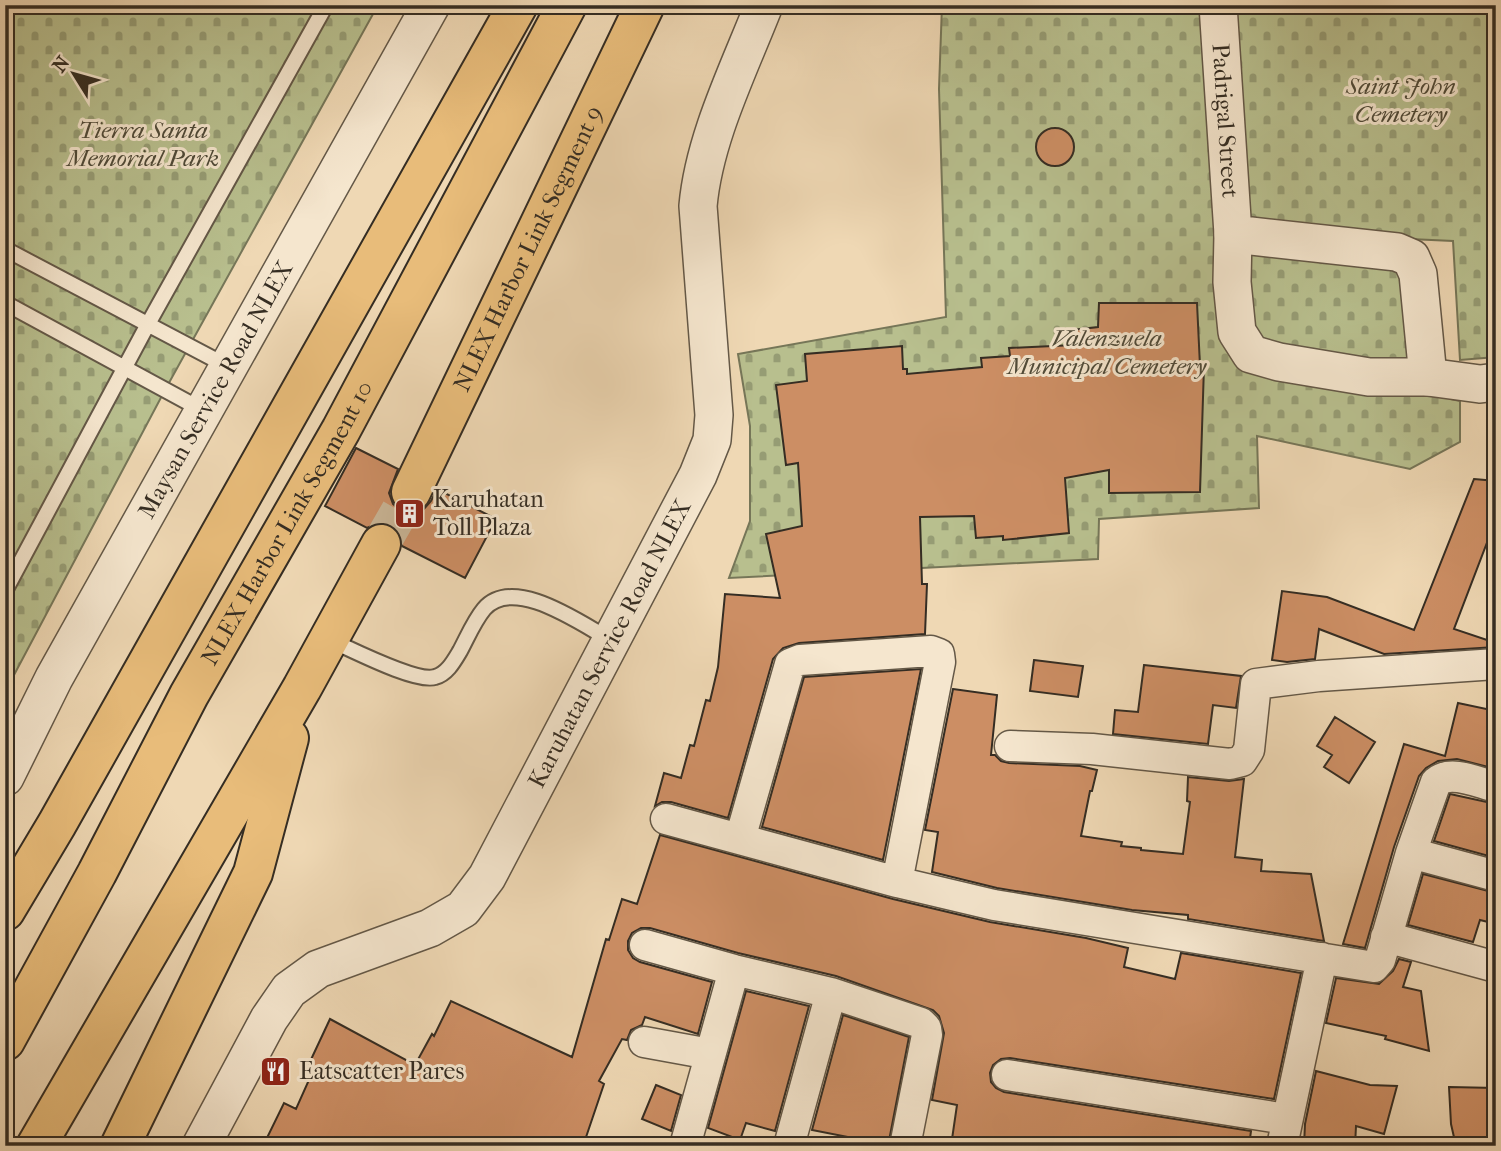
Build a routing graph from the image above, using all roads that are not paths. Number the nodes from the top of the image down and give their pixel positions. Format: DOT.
graph roads {
  1 [pos="326,5"];
  2 [pos="430,5"];
  3 [pos="518,5"];
  4 [pos="567,5"];
  5 [pos="645,5"];
  6 [pos="764,5"];
  7 [pos="1218,5"];
  8 [pos="1233,234"];
  9 [pos="5,249"];
  10 [pos="5,303"];
  11 [pos="148,324"];
  12 [pos="228,367"];
  13 [pos="124,369"];
  14 [pos="1427,377"];
  15 [pos="1496,382"];
  16 [pos="204,411"];
  17 [pos="411,492"];
  18 [pos="381,544"];
  19 [pos="5,591"];
  20 [pos="329,639"];
  21 [pos="611,640"];
  22 [pos="1496,664"];
  23 [pos="302,688"];
  24 [pos="1010,746"];
  25 [pos="5,777"];
  26 [pos="1496,787"];
  27 [pos="666,819"];
  28 [pos="740,839"];
  29 [pos="1411,853"];
  30 [pos="1496,876"];
  31 [pos="897,882"];
  32 [pos="5,911"];
  33 [pos="1386,937"];
  34 [pos="645,945"];
  35 [pos="1322,958"];
  36 [pos="1496,967"];
  37 [pos="734,970"];
  38 [pos="831,993"];
  39 [pos="5,1041"];
  40 [pos="644,1042"];
  41 [pos="710,1054"];
  42 [pos="1007,1075"];
  43 [pos="1284,1132"];
  44 [pos="36,1146"];
  45 [pos="120,1146"];
  46 [pos="201,1146"];
  47 [pos="685,1146"];
  48 [pos="789,1146"];
  49 [pos="905,1146"];
  1 -- 11 [label="lane"];
  2 -- 12 [label="street, Maysan Service Road NLEX"];
  3 -- 32 [label="highway"];
  4 -- 39 [label="highway, NLEX Harbor Link Segment 10"];
  5 -- 17 [label="highway, NLEX Harbor Link Segment 9"];
  6 -- 21 [label="street, Karuhatan Service Road NLEX"];
  7 -- 8 [label="street, Padrigal Street"];
  8 -- 14 [label="street"];
  8 -- 14 [label="street, Padrigal Street"];
  9 -- 11 [label="lane"];
  10 -- 13 [label="lane"];
  11 -- 12 [label="lane"];
  11 -- 13 [label="lane"];
  12 -- 16 [label="street, Maysan Service Road NLEX"];
  13 -- 16 [label="lane"];
  13 -- 19 [label="lane"];
  14 -- 15 [label="street, Padrigal Street"];
  16 -- 25 [label="street, Maysan Service Road NLEX"];
  18 -- 20 [label="highway"];
  20 -- 21 [label="lane"];
  20 -- 23 [label="highway"];
  21 -- 46 [label="street, Karuhatan Service Road NLEX"];
  22 -- 24 [label="street"];
  23 -- 44 [label="highway"];
  23 -- 45 [label="highway"];
  26 -- 29 [label="street"];
  27 -- 28 [label="street"];
  28 -- 31 [label="street"];
  28 -- 31 [label="street"];
  29 -- 30 [label="street"];
  29 -- 33 [label="street"];
  31 -- 35 [label="street"];
  33 -- 35 [label="street"];
  33 -- 36 [label="street"];
  34 -- 37 [label="street"];
  35 -- 43 [label="street"];
  37 -- 38 [label="street"];
  37 -- 41 [label="street"];
  38 -- 48 [label="street"];
  38 -- 49 [label="street"];
  40 -- 41 [label="street"];
  41 -- 47 [label="street"];
  42 -- 43 [label="street"];
}
